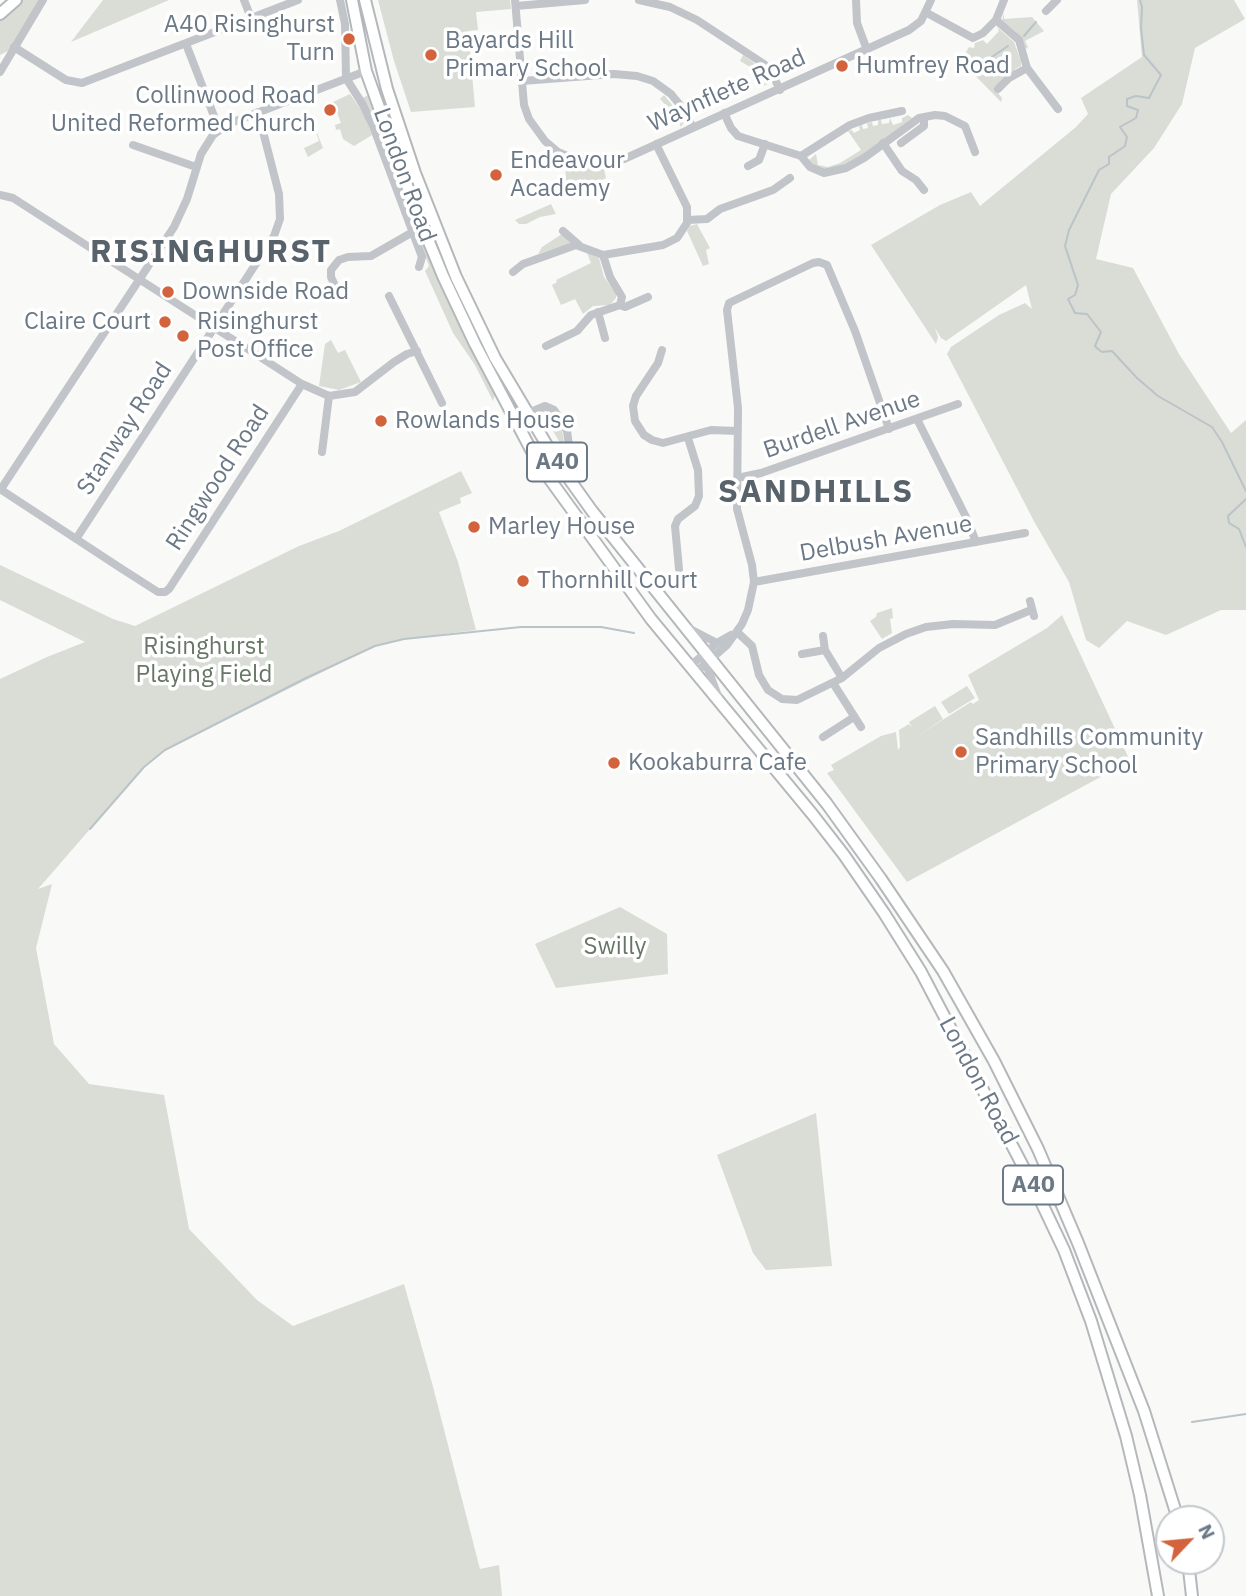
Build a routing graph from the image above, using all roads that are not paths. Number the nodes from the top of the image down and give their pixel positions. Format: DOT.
graph roads {
  1 [pos="16,0"];
  2 [pos="43,0"];
  3 [pos="244,0"];
  4 [pos="298,0"];
  5 [pos="340,0"];
  6 [pos="352,0"];
  7 [pos="365,0"];
  8 [pos="585,0"];
  9 [pos="639,0"];
  10 [pos="856,0"];
  11 [pos="931,0"];
  12 [pos="1004,0"];
  13 [pos="1057,0"];
  14 [pos="516,3"];
  15 [pos="1046,11"];
  16 [pos="927,13"];
  17 [pos="0,14"];
  18 [pos="251,18"];
  19 [pos="996,20"];
  20 [pos="186,44"];
  21 [pos="14,47"];
  22 [pos="867,50"];
  23 [pos="1027,68"];
  24 [pos="366,71"];
  25 [pos="0,72"];
  26 [pos="345,78"];
  27 [pos="522,81"];
  28 [pos="998,89"];
  29 [pos="780,90"];
  30 [pos="1052,101"];
  31 [pos="1044,107"];
  32 [pos="1058,109"];
  33 [pos="258,112"];
  34 [pos="724,113"];
  35 [pos="898,114"];
  36 [pos="924,117"];
  37 [pos="693,128"];
  38 [pos="219,129"];
  39 [pos="883,143"];
  40 [pos="901,143"];
  41 [pos="656,144"];
  42 [pos="765,144"];
  43 [pos="133,145"];
  44 [pos="975,152"];
  45 [pos="801,156"];
  46 [pos="748,166"];
  47 [pos="196,167"];
  48 [pos="790,178"];
  49 [pos="924,190"];
  50 [pos="0,195"];
  51 [pos="688,220"];
  52 [pos="563,231"];
  53 [pos="411,233"];
  54 [pos="579,245"];
  55 [pos="603,255"];
  56 [pos="419,267"];
  57 [pos="513,272"];
  58 [pos="140,279"];
  59 [pos="343,292"];
  60 [pos="389,296"];
  61 [pos="648,297"];
  62 [pos="620,305"];
  63 [pos="598,312"];
  64 [pos="216,327"];
  65 [pos="605,338"];
  66 [pos="480,342"];
  67 [pos="546,346"];
  68 [pos="662,350"];
  69 [pos="417,351"];
  70 [pos="303,384"];
  71 [pos="329,396"];
  72 [pos="442,403"];
  73 [pos="958,404"];
  74 [pos="526,414"];
  75 [pos="917,419"];
  76 [pos="889,429"];
  77 [pos="737,430"];
  78 [pos="688,438"];
  79 [pos="322,452"];
  80 [pos="556,462"];
  81 [pos="737,478"];
  82 [pos="0,489"];
  83 [pos="1025,533"];
  84 [pos="76,539"];
  85 [pos="976,542"];
  86 [pos="679,569"];
  87 [pos="754,582"];
  88 [pos="1032,609"];
  89 [pos="681,624"];
  90 [pos="737,632"];
  91 [pos="823,636"];
  92 [pos="717,643"];
  93 [pos="825,650"];
  94 [pos="802,654"];
  95 [pos="707,659"];
  96 [pos="692,670"];
  97 [pos="842,678"];
  98 [pos="833,683"];
  99 [pos="722,704"];
  100 [pos="854,717"];
  101 [pos="861,727"];
  102 [pos="823,737"];
  103 [pos="1174,1505"];
  104 [pos="1190,1575"];
  105 [pos="1157,1596"];
  106 [pos="1192,1596"];
  1 -- 17 [label="highway"];
  2 -- 21 [label="street"];
  3 -- 18 [label="street"];
  4 -- 18 [label="street"];
  5 -- 26 [label="street"];
  6 -- 24 [label="highway, London Road / A40"];
  7 -- 66 [label="highway, London Road / A40"];
  8 -- 14 [label="street"];
  9 -- 29 [label="street"];
  10 -- 22 [label="street"];
  11 -- 16 [label="street"];
  12 -- 19 [label="street"];
  13 -- 15 [label="street"];
  14 -- 27 [label="street, Waynflete Road"];
  16 -- 19 [label="street"];
  16 -- 22 [label="street, Waynflete Road"];
  18 -- 20 [label="street"];
  19 -- 23 [label="street"];
  20 -- 21 [label="street"];
  20 -- 38 [label="street"];
  21 -- 25 [label="street"];
  22 -- 29 [label="street, Waynflete Road"];
  23 -- 28 [label="street"];
  23 -- 30 [label="street"];
  24 -- 26 [label="street"];
  24 -- 66 [label="highway, London Road / A40"];
  26 -- 33 [label="street"];
  26 -- 53 [label="street, London Road"];
  27 -- 37 [label="street"];
  27 -- 41 [label="street, Waynflete Road"];
  29 -- 34 [label="street, Waynflete Road"];
  30 -- 31 [label="street"];
  30 -- 32 [label="street"];
  33 -- 38 [label="street"];
  33 -- 64 [label="street, Stanway Road"];
  34 -- 37 [label="street, Waynflete Road"];
  34 -- 42 [label="street"];
  35 -- 45 [label="street"];
  36 -- 39 [label="street"];
  36 -- 40 [label="street"];
  36 -- 44 [label="street"];
  37 -- 41 [label="street, Waynflete Road"];
  38 -- 47 [label="street"];
  39 -- 45 [label="street"];
  39 -- 49 [label="street"];
  41 -- 51 [label="street"];
  42 -- 45 [label="street"];
  42 -- 46 [label="street"];
  43 -- 47 [label="street"];
  47 -- 58 [label="street"];
  48 -- 51 [label="street"];
  50 -- 58 [label="street"];
  51 -- 55 [label="street"];
  52 -- 54 [label="street"];
  53 -- 56 [label="street, London Road"];
  53 -- 59 [label="street"];
  54 -- 55 [label="street"];
  54 -- 57 [label="street"];
  55 -- 62 [label="street"];
  58 -- 64 [label="street"];
  58 -- 82 [label="street"];
  60 -- 69 [label="street"];
  61 -- 62 [label="street"];
  62 -- 63 [label="street"];
  63 -- 65 [label="street"];
  63 -- 67 [label="street"];
  64 -- 70 [label="street"];
  64 -- 84 [label="street, Stanway Road"];
  66 -- 74 [label="highway, A40"];
  66 -- 96 [label="highway, A40"];
  68 -- 78 [label="street"];
  69 -- 71 [label="street"];
  69 -- 72 [label="street"];
  70 -- 71 [label="street"];
  70 -- 84 [label="street, Ringwood Road"];
  71 -- 79 [label="street"];
  73 -- 75 [label="street, Burdell Avenue"];
  74 -- 80 [label="highway, A40"];
  74 -- 80 [label="street"];
  75 -- 76 [label="street, Burdell Avenue"];
  75 -- 85 [label="street"];
  76 -- 77 [label="street"];
  76 -- 81 [label="street, Burdell Avenue"];
  77 -- 78 [label="street"];
  77 -- 81 [label="street"];
  78 -- 86 [label="street"];
  80 -- 89 [label="highway, A40"];
  81 -- 87 [label="street"];
  82 -- 84 [label="street"];
  83 -- 85 [label="street, Delbush Avenue"];
  85 -- 87 [label="street, Delbush Avenue"];
  87 -- 90 [label="street"];
  88 -- 97 [label="street"];
  89 -- 92 [label="street"];
  89 -- 95 [label="highway, A40"];
  90 -- 92 [label="street"];
  90 -- 95 [label="street"];
  90 -- 98 [label="street"];
  91 -- 93 [label="street"];
  92 -- 95 [label="street"];
  93 -- 94 [label="street"];
  93 -- 97 [label="street"];
  95 -- 96 [label="street"];
  95 -- 99 [label="street"];
  95 -- 103 [label="highway, London Road / A40"];
  96 -- 99 [label="highway, London Road / A40"];
  97 -- 98 [label="street"];
  98 -- 100 [label="street"];
  99 -- 105 [label="highway, London Road / A40"];
  100 -- 101 [label="street"];
  100 -- 102 [label="street"];
  104 -- 106 [label="highway"];
}
